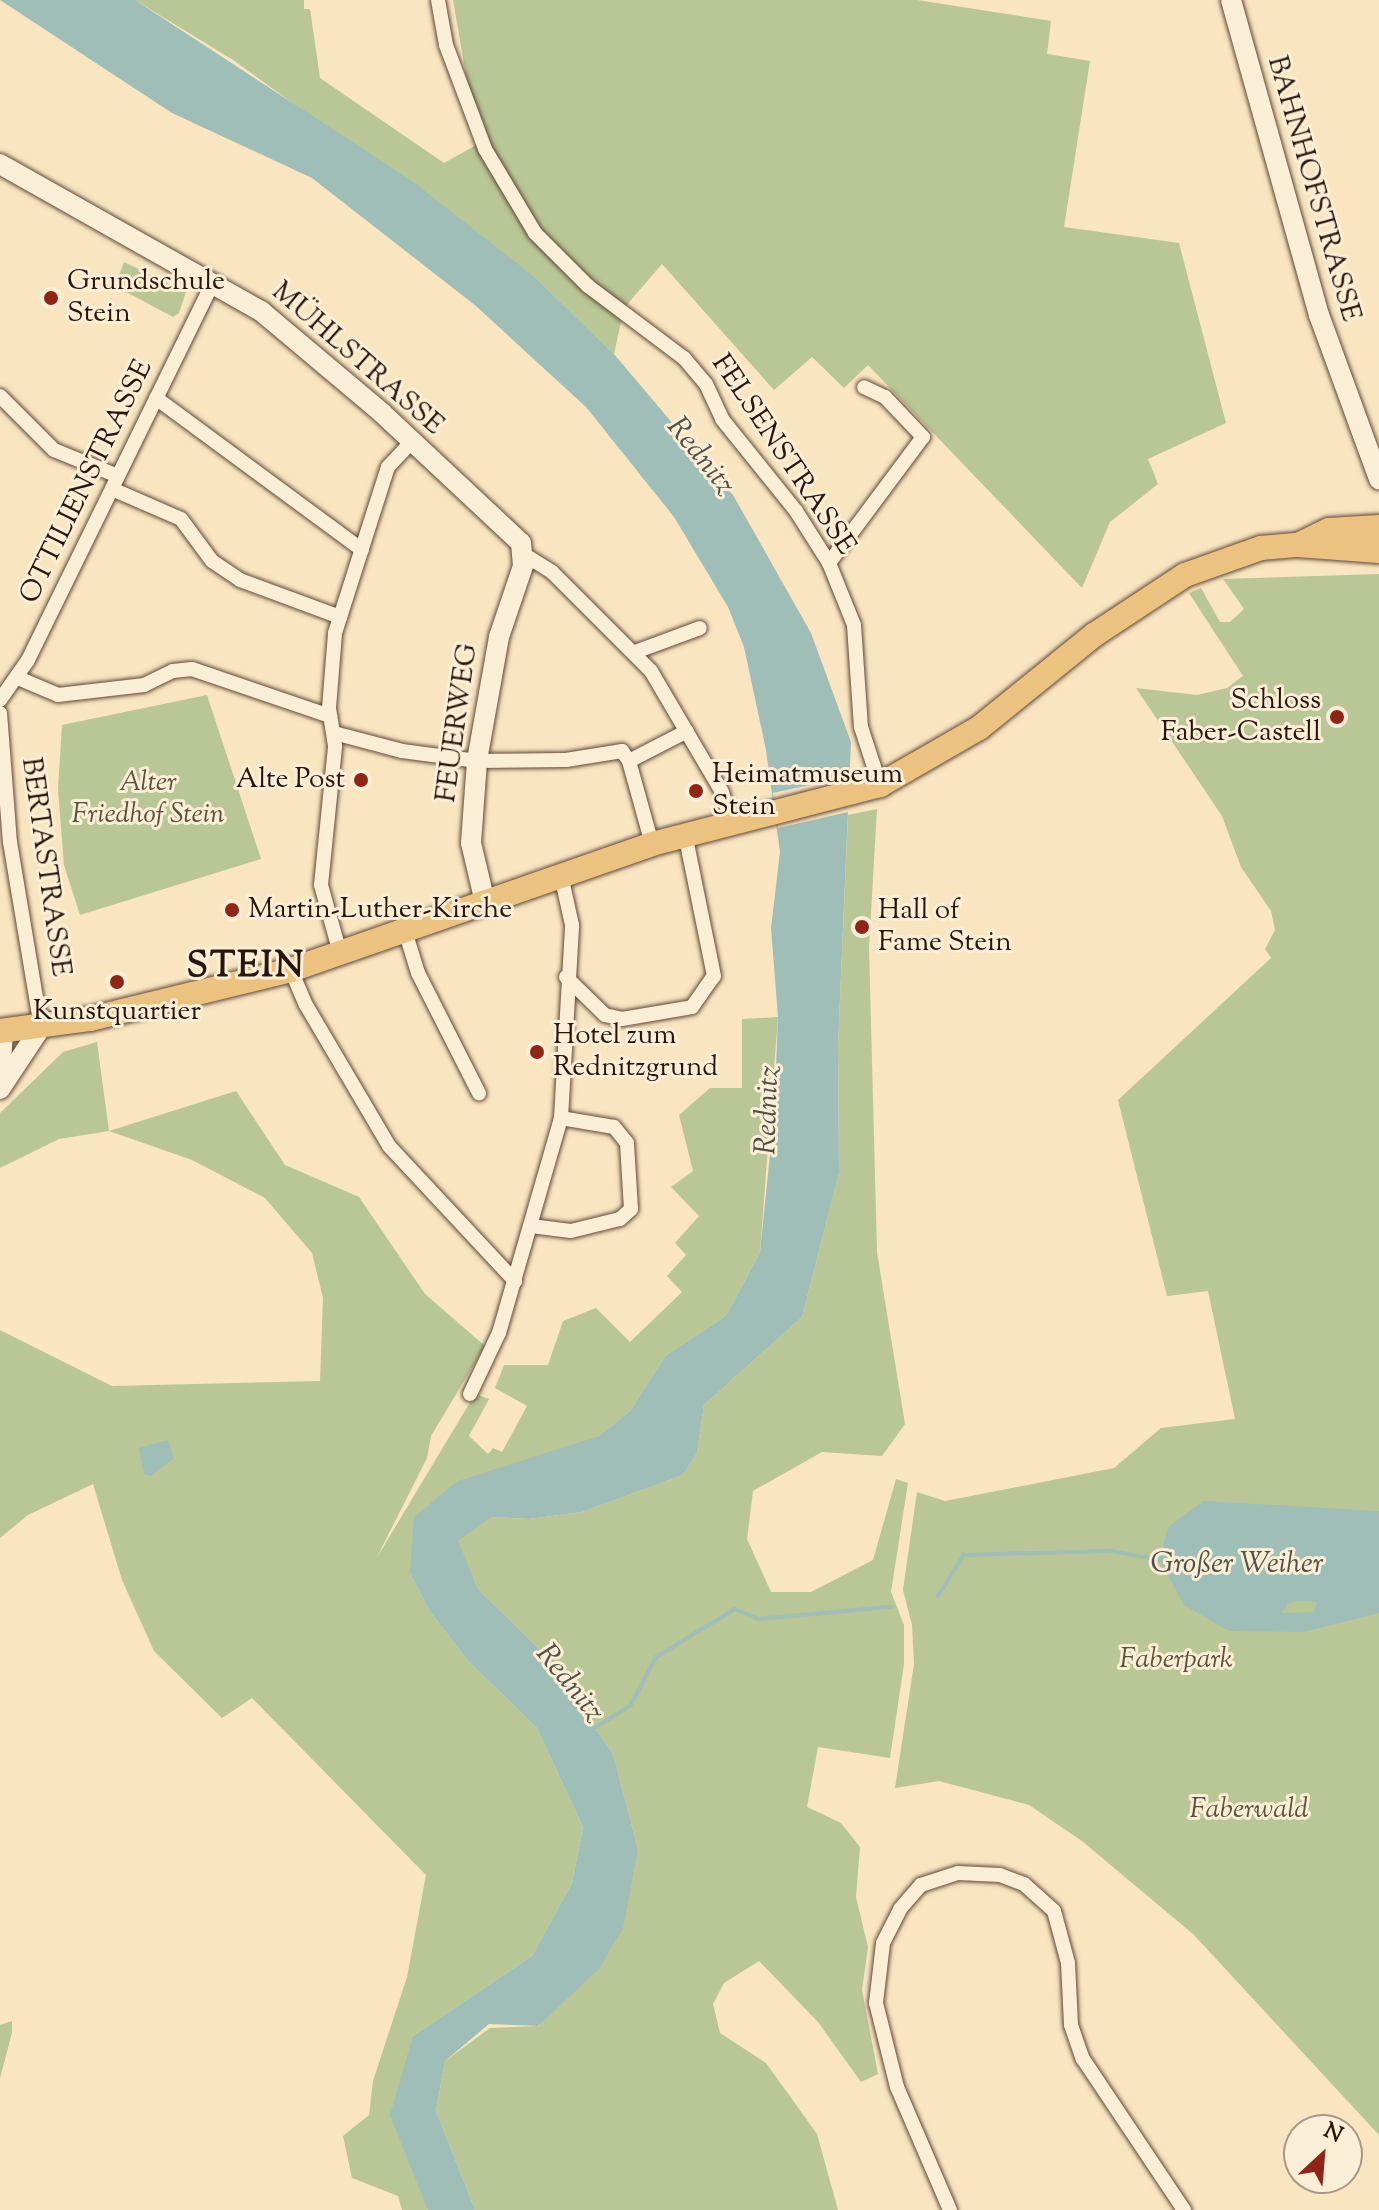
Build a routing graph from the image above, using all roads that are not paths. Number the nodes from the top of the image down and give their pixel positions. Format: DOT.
graph roads {
  1 [pos="438,0"];
  2 [pos="1231,0"];
  3 [pos="0,164"];
  4 [pos="213,282"];
  5 [pos="864,387"];
  6 [pos="0,396"];
  7 [pos="156,398"];
  8 [pos="412,441"];
  9 [pos="1379,479"];
  10 [pos="115,482"];
  11 [pos="1379,527"];
  12 [pos="1298,545"];
  13 [pos="362,550"];
  14 [pos="1379,551"];
  15 [pos="525,555"];
  16 [pos="829,563"];
  17 [pos="340,617"];
  18 [pos="700,628"];
  19 [pos="635,652"];
  20 [pos="18,678"];
  21 [pos="0,700"];
  22 [pos="0,713"];
  23 [pos="330,716"];
  24 [pos="687,731"];
  25 [pos="334,733"];
  26 [pos="477,761"];
  27 [pos="629,761"];
  28 [pos="880,785"];
  29 [pos="731,821"];
  30 [pos="685,834"];
  31 [pos="652,844"];
  32 [pos="561,875"];
  33 [pos="485,902"];
  34 [pos="405,931"];
  35 [pos="340,953"];
  36 [pos="291,970"];
  37 [pos="566,977"];
  38 [pos="41,1027"];
  39 [pos="1,1031"];
  40 [pos="0,1080"];
  41 [pos="0,1089"];
  42 [pos="479,1093"];
  43 [pos="561,1118"];
  44 [pos="531,1226"];
  45 [pos="515,1281"];
  46 [pos="470,1394"];
  47 [pos="950,2210"];
  48 [pos="1184,2210"];
  1 -- 16 [label="street, FELSENSTRASSE"];
  2 -- 9 [label="street, BAHNHOFSTRASSE"];
  3 -- 4 [label="street, MÜHLSTRASSE"];
  4 -- 7 [label="street, OTTILIENSTRASSE"];
  4 -- 8 [label="street, MÜHLSTRASSE"];
  5 -- 16 [label="street"];
  6 -- 10 [label="street"];
  7 -- 10 [label="street, OTTILIENSTRASSE"];
  7 -- 13 [label="street"];
  8 -- 13 [label="street"];
  8 -- 15 [label="street, MÜHLSTRASSE"];
  10 -- 17 [label="street"];
  10 -- 20 [label="street, OTTILIENSTRASSE"];
  11 -- 12 [label="main road"];
  12 -- 14 [label="main road"];
  12 -- 28 [label="main road"];
  13 -- 17 [label="street"];
  15 -- 19 [label="street, MÜHLSTRASSE"];
  15 -- 26 [label="street, FEUERWEG"];
  16 -- 28 [label="street, FELSENSTRASSE"];
  17 -- 23 [label="street"];
  18 -- 19 [label="street"];
  19 -- 24 [label="street, MÜHLSTRASSE"];
  20 -- 21 [label="street, OTTILIENSTRASSE"];
  20 -- 23 [label="street"];
  22 -- 38 [label="street, BERTASTRASSE"];
  23 -- 25 [label="street"];
  24 -- 27 [label="street"];
  24 -- 29 [label="street, MÜHLSTRASSE"];
  25 -- 26 [label="street"];
  25 -- 35 [label="street"];
  26 -- 27 [label="street"];
  26 -- 33 [label="street, FEUERWEG"];
  27 -- 31 [label="street"];
  28 -- 29 [label="main road"];
  29 -- 30 [label="main road"];
  30 -- 31 [label="main road"];
  30 -- 37 [label="street"];
  31 -- 32 [label="main road"];
  32 -- 33 [label="main road"];
  32 -- 37 [label="street"];
  33 -- 34 [label="main road"];
  34 -- 35 [label="main road"];
  34 -- 42 [label="street"];
  35 -- 36 [label="main road"];
  36 -- 38 [label="main road"];
  36 -- 45 [label="street"];
  37 -- 43 [label="street"];
  38 -- 39 [label="main road"];
  38 -- 41 [label="street"];
  39 -- 40 [label="street"];
  43 -- 44 [label="street"];
  43 -- 44 [label="street"];
  44 -- 45 [label="street"];
  45 -- 46 [label="street"];
  47 -- 48 [label="street"];
}
